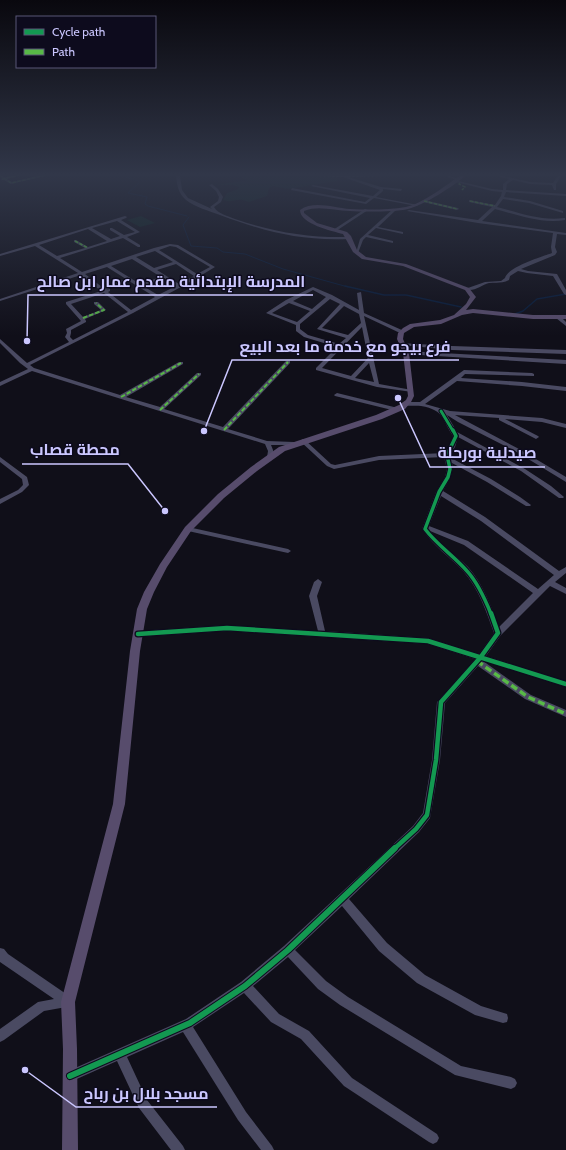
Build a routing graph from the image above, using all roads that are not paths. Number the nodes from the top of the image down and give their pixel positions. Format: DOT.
graph roads {
  1 [pos="87,229"];
  2 [pos="90,229"];
  3 [pos="111,229"];
  4 [pos="134,229"];
  5 [pos="261,229"];
  6 [pos="331,229"];
  7 [pos="373,229"];
  8 [pos="383,229"];
  9 [pos="529,229"];
  10 [pos="335,230"];
  11 [pos="555,232"];
  12 [pos="402,233"];
  13 [pos="565,233"];
  14 [pos="366,236"];
  15 [pos="125,237"];
  16 [pos="349,238"];
  17 [pos="75,241"];
  18 [pos="111,241"];
  19 [pos="392,242"];
  20 [pos="38,244"];
  21 [pos="139,246"];
  22 [pos="88,248"];
  23 [pos="155,249"];
  24 [pos="357,252"];
  25 [pos="1,254"];
  26 [pos="60,257"];
  27 [pos="132,257"];
  28 [pos="176,263"];
  29 [pos="107,265"];
  30 [pos="518,269"];
  31 [pos="153,270"];
  32 [pos="84,273"];
  33 [pos="164,277"];
  34 [pos="199,277"];
  35 [pos="130,279"];
  36 [pos="140,285"];
  37 [pos="180,286"];
  38 [pos="106,289"];
  39 [pos="468,289"];
  40 [pos="565,291"];
  41 [pos="359,293"];
  42 [pos="160,296"];
  43 [pos="330,296"];
  44 [pos="0,300"];
  45 [pos="288,301"];
  46 [pos="96,302"];
  47 [pos="343,304"];
  48 [pos="134,310"];
  49 [pos="313,311"];
  50 [pos="460,313"];
  51 [pos="363,314"];
  52 [pos="562,317"];
  53 [pos="83,318"];
  54 [pos="363,323"];
  55 [pos="298,324"];
  56 [pos="566,325"];
  57 [pos="402,332"];
  58 [pos="349,336"];
  59 [pos="0,340"];
  60 [pos="72,342"];
  61 [pos="340,346"];
  62 [pos="404,348"];
  63 [pos="566,352"];
  64 [pos="371,358"];
  65 [pos="288,362"];
  66 [pos="566,362"];
  67 [pos="181,363"];
  68 [pos="26,365"];
  69 [pos="32,369"];
  70 [pos="199,374"];
  71 [pos="532,375"];
  72 [pos="352,378"];
  73 [pos="456,379"];
  74 [pos="0,384"];
  75 [pos="377,385"];
  76 [pos="566,389"];
  77 [pos="410,391"];
  78 [pos="337,395"];
  79 [pos="121,398"];
  80 [pos="405,404"];
  81 [pos="421,404"];
  82 [pos="160,410"];
  83 [pos="396,410"];
  84 [pos="445,412"];
  85 [pos="498,418"];
  86 [pos="566,426"];
  87 [pos="224,430"];
  88 [pos="454,433"];
  89 [pos="536,437"];
  90 [pos="267,443"];
  91 [pos="299,443"];
  92 [pos="270,457"];
  93 [pos="447,457"];
  94 [pos="0,458"];
  95 [pos="566,480"];
  96 [pos="439,492"];
  97 [pos="560,497"];
  98 [pos="0,502"];
  99 [pos="528,505"];
  100 [pos="426,527"];
  101 [pos="188,529"];
  102 [pos="288,551"];
  103 [pos="566,568"];
  104 [pos="559,575"];
  105 [pos="318,582"];
  106 [pos="550,583"];
  107 [pos="566,591"];
  108 [pos="538,593"];
  109 [pos="498,633"];
  110 [pos="138,634"];
  111 [pos="322,634"];
  112 [pos="478,660"];
  113 [pos="566,684"];
  114 [pos="566,714"];
  115 [pos="343,900"];
  116 [pos="288,950"];
  117 [pos="0,953"];
  118 [pos="245,986"];
  119 [pos="68,1002"];
  120 [pos="503,1018"];
  121 [pos="185,1025"];
  122 [pos="0,1036"];
  123 [pos="120,1054"];
  124 [pos="70,1076"];
  125 [pos="511,1084"];
  126 [pos="433,1138"];
  127 [pos="70,1150"];
  128 [pos="179,1150"];
  129 [pos="268,1150"];
  1 -- 20 [label="street"];
  2 -- 18 [label="street"];
  3 -- 15 [label="street"];
  4 -- 15 [label="street"];
  5 -- 16 [label="street"];
  6 -- 10 [label="main road"];
  7 -- 14 [label="street"];
  8 -- 12 [label="street"];
  9 -- 11 [label="street"];
  10 -- 16 [label="main road"];
  11 -- 13 [label="street"];
  11 -- 30 [label="street"];
  14 -- 19 [label="street"];
  14 -- 24 [label="street"];
  15 -- 18 [label="street"];
  15 -- 21 [label="street"];
  16 -- 24 [label="main road"];
  17 -- 22 [label="street"];
  18 -- 22 [label="street"];
  20 -- 25 [label="street"];
  20 -- 26 [label="street"];
  22 -- 26 [label="street"];
  23 -- 27 [label="street"];
  23 -- 28 [label="street"];
  23 -- 34 [label="street"];
  24 -- 39 [label="main road"];
  26 -- 32 [label="street"];
  27 -- 29 [label="street"];
  27 -- 31 [label="street"];
  28 -- 31 [label="street"];
  28 -- 34 [label="street"];
  29 -- 32 [label="street"];
  29 -- 35 [label="street"];
  30 -- 39 [label="street"];
  30 -- 40 [label="street"];
  31 -- 33 [label="street"];
  32 -- 38 [label="street"];
  32 -- 44 [label="street"];
  33 -- 36 [label="street"];
  33 -- 37 [label="street"];
  34 -- 37 [label="street"];
  35 -- 36 [label="street"];
  35 -- 38 [label="street"];
  36 -- 42 [label="street"];
  37 -- 42 [label="street"];
  38 -- 48 [label="street"];
  38 -- 53 [label="street"];
  39 -- 50 [label="main road"];
  41 -- 51 [label="street"];
  42 -- 48 [label="street"];
  43 -- 45 [label="street"];
  43 -- 47 [label="street"];
  43 -- 49 [label="street"];
  45 -- 49 [label="street"];
  45 -- 55 [label="street"];
  46 -- 53 [label="street"];
  47 -- 51 [label="street"];
  47 -- 58 [label="street"];
  48 -- 60 [label="street"];
  49 -- 55 [label="street"];
  50 -- 52 [label="main road"];
  50 -- 57 [label="main road"];
  51 -- 54 [label="street"];
  51 -- 57 [label="street"];
  52 -- 56 [label="street"];
  53 -- 60 [label="street"];
  54 -- 58 [label="street"];
  54 -- 64 [label="street"];
  55 -- 61 [label="street"];
  57 -- 62 [label="main road"];
  58 -- 61 [label="street"];
  59 -- 68 [label="street"];
  60 -- 68 [label="street"];
  61 -- 72 [label="street"];
  62 -- 63 [label="street"];
  62 -- 66 [label="street"];
  62 -- 77 [label="main road"];
  64 -- 72 [label="street"];
  64 -- 75 [label="street"];
  65 -- 87 [label="street"];
  67 -- 79 [label="street"];
  68 -- 69 [label="street"];
  69 -- 74 [label="street"];
  69 -- 79 [label="street"];
  70 -- 82 [label="street"];
  71 -- 73 [label="street"];
  72 -- 75 [label="street"];
  73 -- 76 [label="street"];
  73 -- 81 [label="street"];
  75 -- 77 [label="street"];
  77 -- 80 [label="main road"];
  78 -- 83 [label="street"];
  79 -- 82 [label="street"];
  80 -- 81 [label="street"];
  80 -- 83 [label="main road"];
  81 -- 84 [label="street"];
  82 -- 87 [label="street"];
  83 -- 91 [label="main road"];
  84 -- 85 [label="street"];
  84 -- 88 [label="street"];
  84 -- 95 [label="street"];
  85 -- 86 [label="street"];
  85 -- 89 [label="street"];
  87 -- 90 [label="street"];
  88 -- 93 [label="street"];
  88 -- 97 [label="street"];
  90 -- 91 [label="street"];
  90 -- 92 [label="street"];
  91 -- 92 [label="main road"];
  91 -- 93 [label="street"];
  92 -- 101 [label="main road"];
  93 -- 96 [label="street"];
  93 -- 99 [label="street"];
  94 -- 98 [label="street"];
  96 -- 100 [label="street"];
  96 -- 104 [label="street"];
  100 -- 108 [label="street"];
  100 -- 109 [label="street"];
  101 -- 102 [label="street"];
  101 -- 110 [label="main road"];
  103 -- 104 [label="street"];
  104 -- 106 [label="street"];
  105 -- 111 [label="street"];
  106 -- 107 [label="street"];
  106 -- 108 [label="street"];
  108 -- 109 [label="street"];
  109 -- 112 [label="street"];
  110 -- 111 [label="street"];
  110 -- 119 [label="main road"];
  111 -- 112 [label="street"];
  112 -- 113 [label="street"];
  112 -- 114 [label="street"];
  112 -- 115 [label="street"];
  115 -- 116 [label="street"];
  115 -- 120 [label="street"];
  116 -- 118 [label="street"];
  116 -- 125 [label="street"];
  117 -- 119 [label="street"];
  118 -- 121 [label="street"];
  118 -- 126 [label="street"];
  119 -- 122 [label="street"];
  119 -- 124 [label="main road"];
  121 -- 123 [label="street"];
  121 -- 129 [label="street"];
  123 -- 124 [label="street"];
  123 -- 128 [label="street"];
  124 -- 127 [label="main road"];
}
